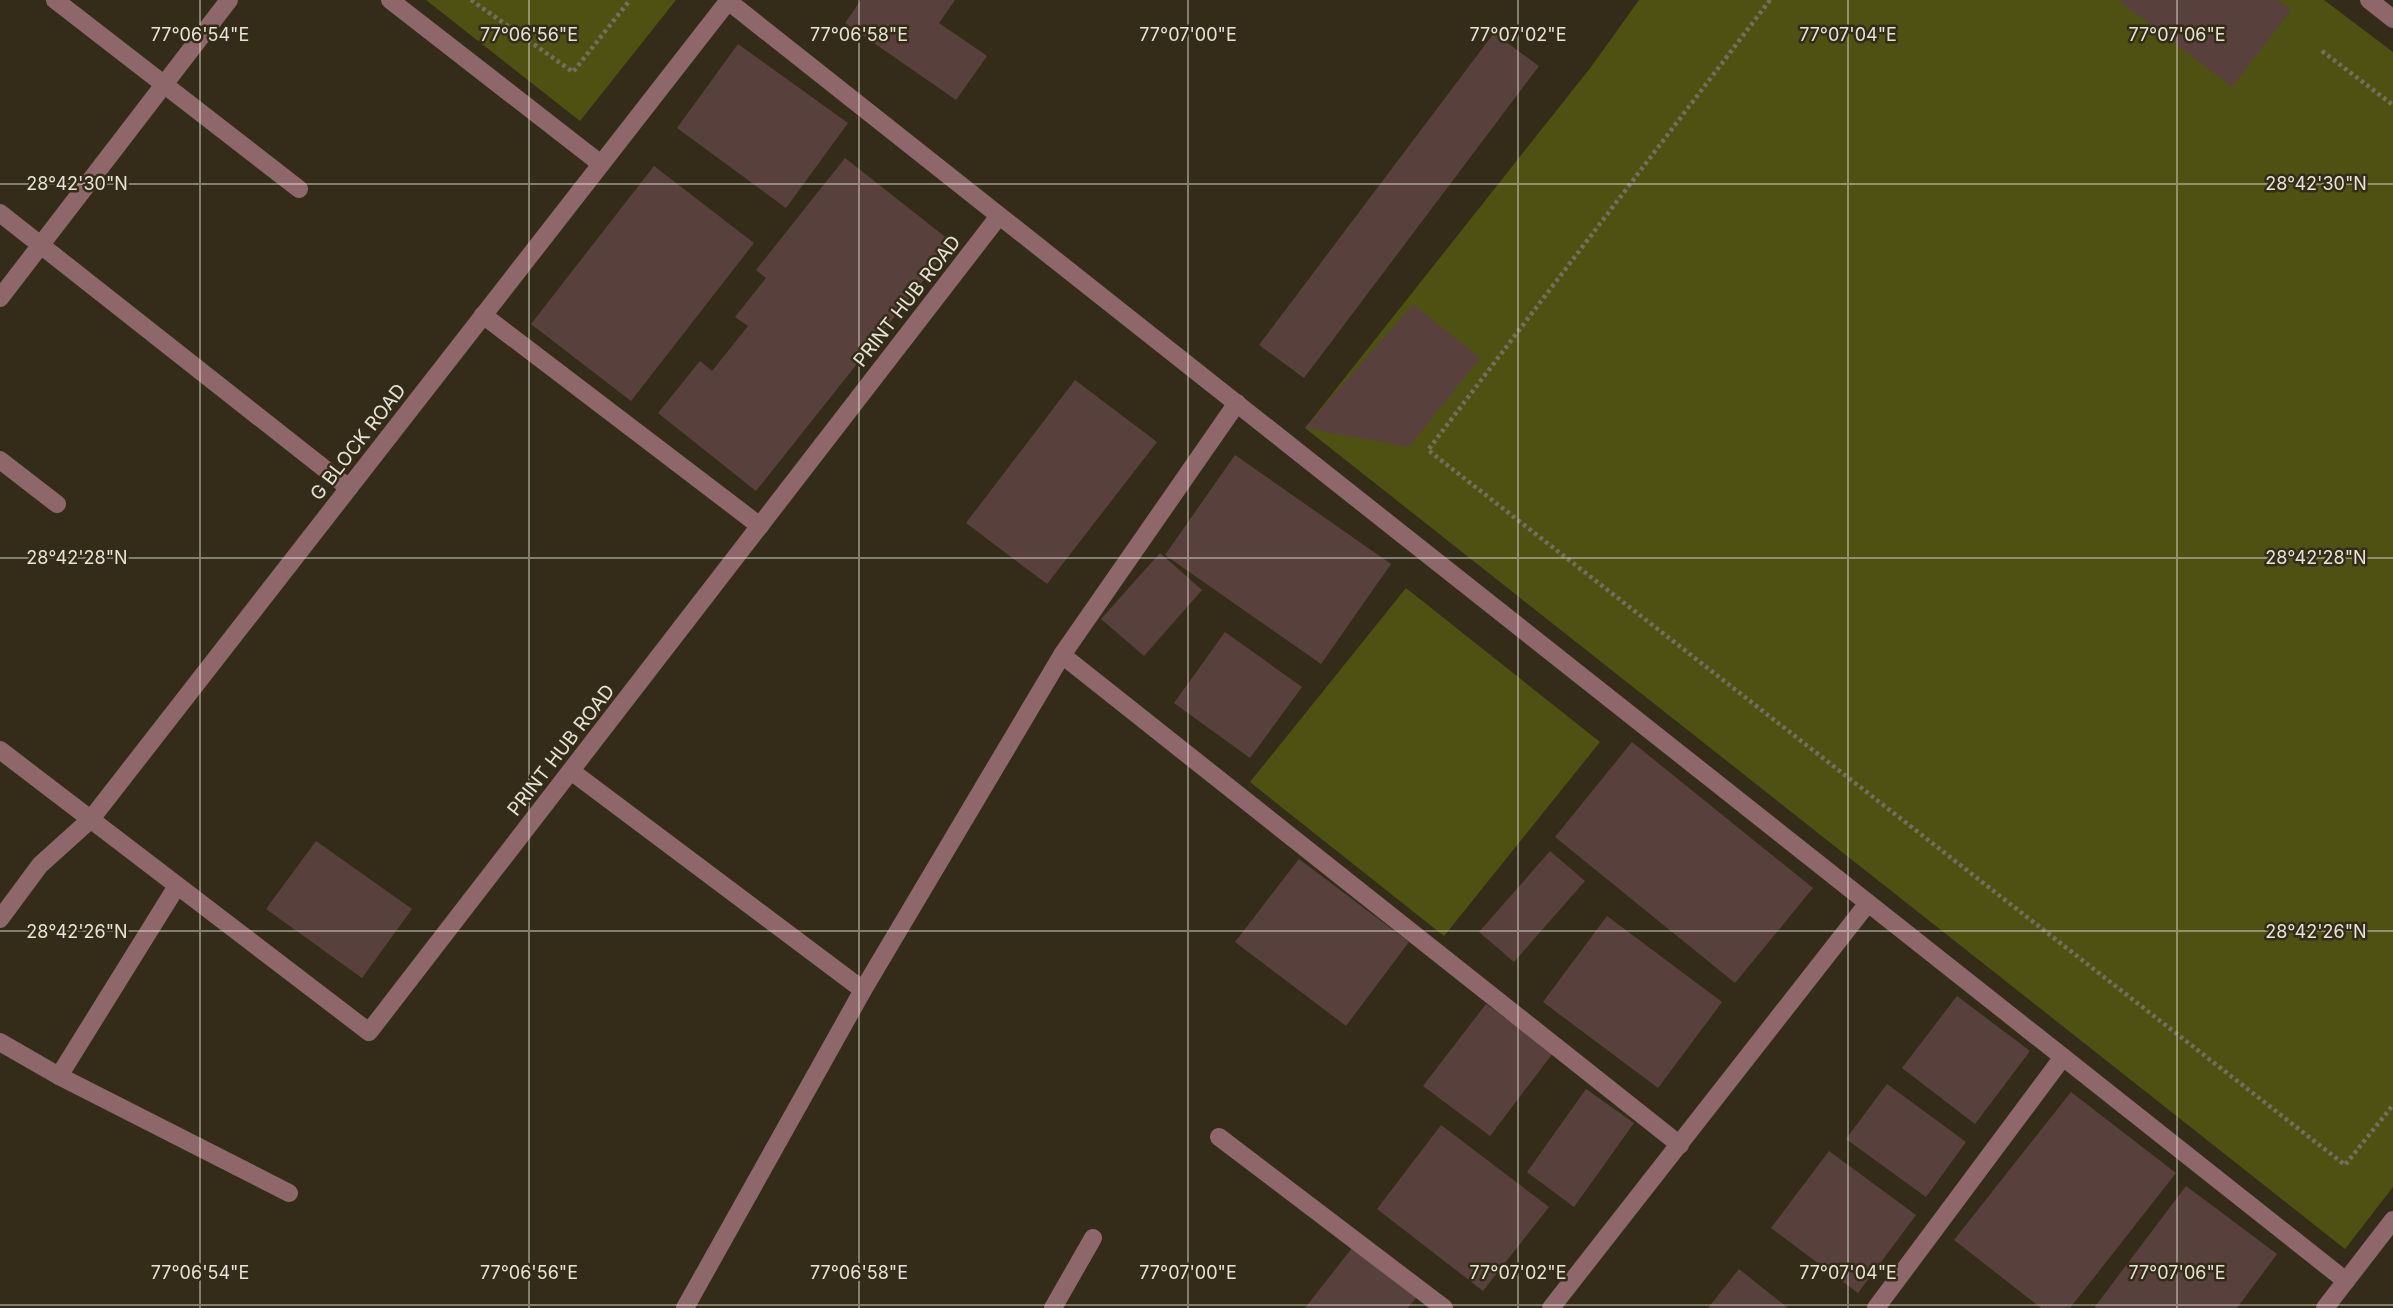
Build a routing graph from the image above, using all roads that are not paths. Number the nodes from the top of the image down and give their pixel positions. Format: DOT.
graph roads {
  1 [pos="55,0"];
  2 [pos="229,0"];
  3 [pos="390,0"];
  4 [pos="2369,0"];
  5 [pos="729,1"];
  6 [pos="2393,19"];
  7 [pos="164,85"];
  8 [pos="601,164"];
  9 [pos="299,189"];
  10 [pos="0,213"];
  11 [pos="999,216"];
  12 [pos="41,245"];
  13 [pos="0,299"];
  14 [pos="483,315"];
  15 [pos="1237,403"];
  16 [pos="0,460"];
  17 [pos="349,488"];
  18 [pos="57,504"];
  19 [pos="760,527"];
  20 [pos="1062,655"];
  21 [pos="0,750"];
  22 [pos="570,771"];
  23 [pos="91,819"];
  24 [pos="177,886"];
  25 [pos="1868,903"];
  26 [pos="0,919"];
  27 [pos="863,990"];
  28 [pos="0,1042"];
  29 [pos="2063,1057"];
  30 [pos="59,1076"];
  31 [pos="1219,1137"];
  32 [pos="1680,1145"];
  33 [pos="289,1193"];
  34 [pos="2393,1220"];
  35 [pos="1093,1238"];
  36 [pos="2346,1281"];
  37 [pos="685,1308"];
  38 [pos="1053,1308"];
  39 [pos="1444,1308"];
  40 [pos="1551,1308"];
  41 [pos="1876,1308"];
  42 [pos="2325,1308"];
  1 -- 7 [label="street"];
  2 -- 7 [label="street"];
  3 -- 8 [label="street"];
  4 -- 6 [label="street"];
  5 -- 8 [label="street, G BLOCK ROAD"];
  5 -- 11 [label="street"];
  7 -- 9 [label="street"];
  7 -- 12 [label="street"];
  8 -- 14 [label="street, G BLOCK ROAD"];
  10 -- 12 [label="street"];
  11 -- 15 [label="street"];
  11 -- 19 [label="street, PRINT HUB ROAD"];
  12 -- 13 [label="street"];
  12 -- 17 [label="street"];
  14 -- 17 [label="street, G BLOCK ROAD"];
  14 -- 19 [label="street"];
  15 -- 20 [label="street"];
  15 -- 25 [label="street"];
  16 -- 18 [label="street"];
  17 -- 23 [label="street, G BLOCK ROAD"];
  19 -- 22 [label="street, PRINT HUB ROAD"];
  20 -- 27 [label="street"];
  20 -- 32 [label="street"];
  21 -- 23 [label="street"];
  22 -- 24 [label="street, PRINT HUB ROAD"];
  22 -- 27 [label="street"];
  23 -- 24 [label="street, PRINT HUB ROAD"];
  23 -- 26 [label="street, G BLOCK ROAD"];
  24 -- 30 [label="street"];
  25 -- 29 [label="street"];
  25 -- 32 [label="street"];
  27 -- 37 [label="street"];
  28 -- 30 [label="street"];
  29 -- 36 [label="street"];
  29 -- 41 [label="street"];
  30 -- 33 [label="street"];
  31 -- 39 [label="street"];
  32 -- 40 [label="street"];
  34 -- 36 [label="street"];
  35 -- 38 [label="street"];
  36 -- 42 [label="street"];
}
